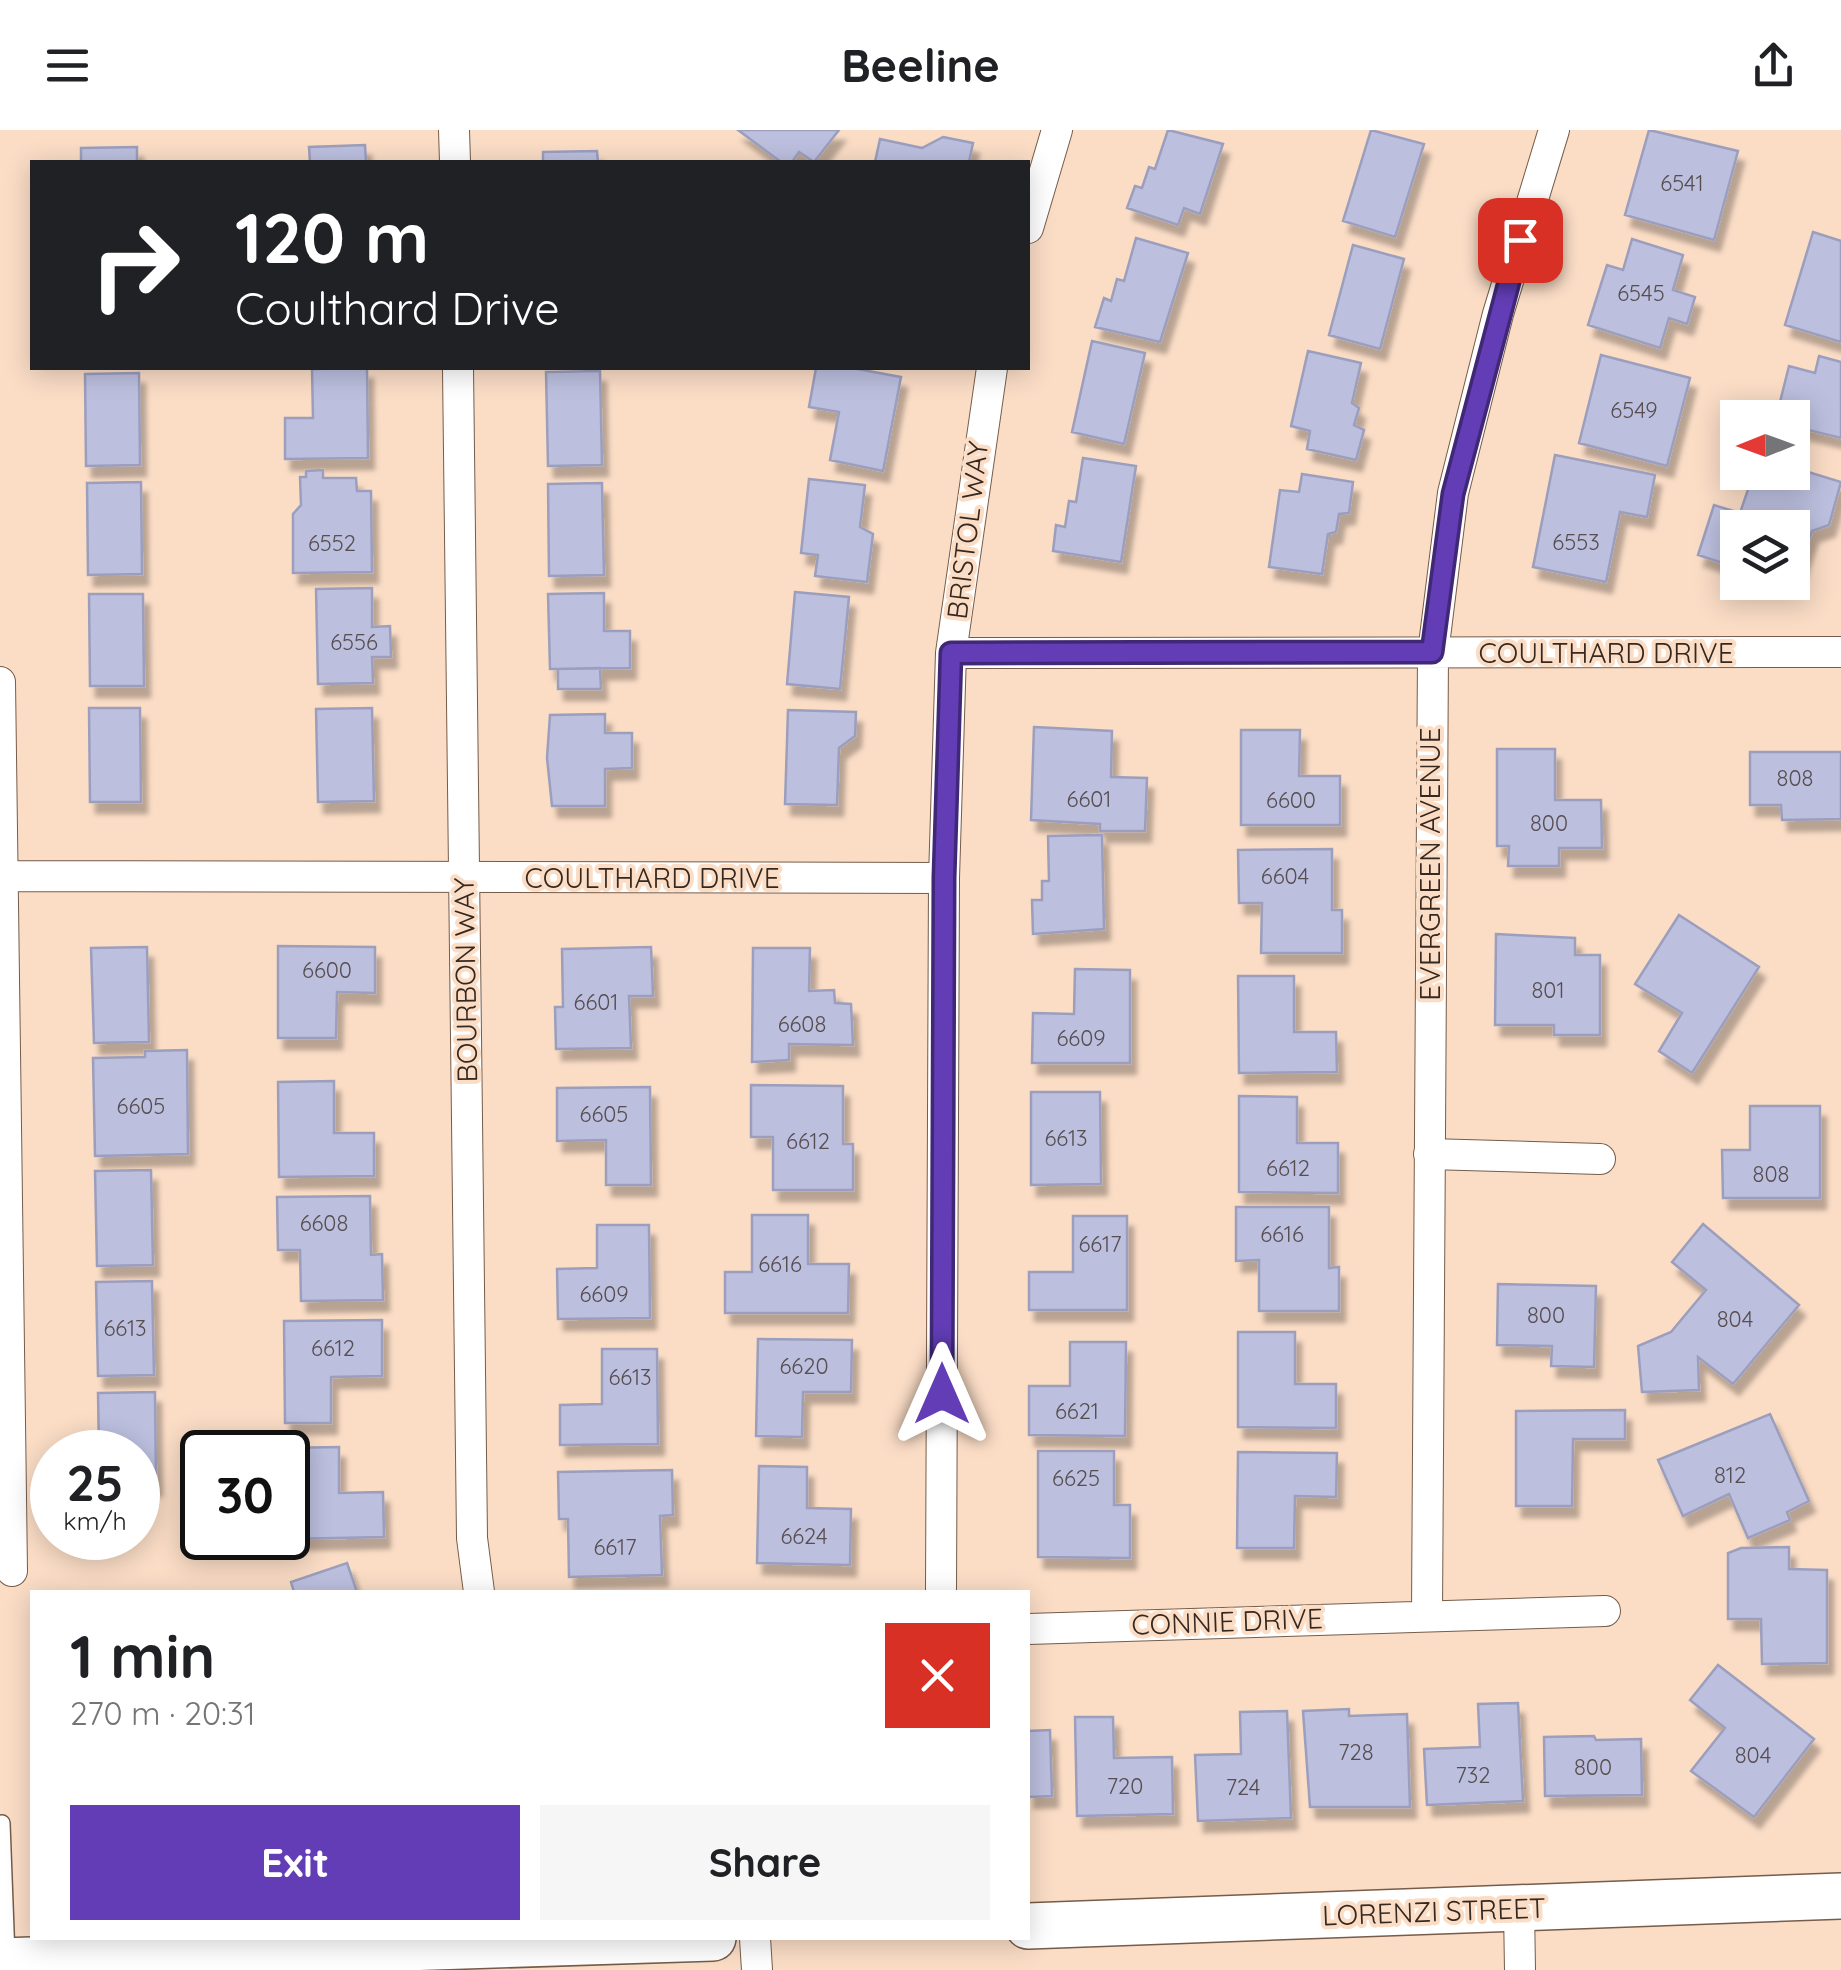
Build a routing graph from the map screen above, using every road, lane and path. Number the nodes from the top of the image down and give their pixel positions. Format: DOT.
graph roads {
  1 [pos="454,130"];
  2 [pos="1057,130"];
  3 [pos="1554,130"];
  4 [pos="455,160"];
  5 [pos="1030,221"];
  6 [pos="458,370"];
  7 [pos="992,370"];
  8 [pos="1432,652"];
  9 [pos="1841,652"];
  10 [pos="951,653"];
  11 [pos="0,682"];
  12 [pos="1,876"];
  13 [pos="464,877"];
  14 [pos="944,878"];
  15 [pos="1428,1154"];
  16 [pos="1600,1160"];
  17 [pos="12,1571"];
  18 [pos="479,1590"];
  19 [pos="941,1590"];
  20 [pos="1605,1611"];
  21 [pos="1427,1613"];
  22 [pos="1030,1629"];
  23 [pos="2,1824"];
  24 [pos="1841,1896"];
  25 [pos="1518,1908"];
  26 [pos="1030,1926"];
  27 [pos="678,1940"];
  28 [pos="755,1940"];
  29 [pos="3,1961"];
  30 [pos="305,1961"];
  31 [pos="757,1970"];
  32 [pos="1520,1970"];
  1 -- 4 [label="street"];
  2 -- 5 [label="street"];
  3 -- 8 [label="street, EVERGREEN AVENUE"];
  6 -- 13 [label="street, BOURBON WAY"];
  7 -- 10 [label="street, BRISTOL WAY"];
  8 -- 9 [label="street, COULTHARD DRIVE"];
  8 -- 10 [label="street, COULTHARD DRIVE"];
  8 -- 15 [label="street, EVERGREEN AVENUE"];
  10 -- 14 [label="street, BRISTOL WAY"];
  11 -- 12 [label="street"];
  12 -- 13 [label="street, COULTHARD DRIVE"];
  12 -- 17 [label="street"];
  13 -- 14 [label="street, COULTHARD DRIVE"];
  13 -- 18 [label="street, BOURBON WAY"];
  14 -- 19 [label="street, BRISTOL WAY"];
  15 -- 16 [label="street"];
  15 -- 21 [label="street, EVERGREEN AVENUE"];
  20 -- 21 [label="street, CONNIE DRIVE"];
  21 -- 22 [label="street, CONNIE DRIVE"];
  23 -- 29 [label="lane"];
  24 -- 25 [label="street, LORENZI STREET"];
  25 -- 26 [label="street, LORENZI STREET"];
  25 -- 32 [label="street"];
  27 -- 30 [label="street"];
  28 -- 31 [label="street"];
  29 -- 30 [label="street"];
}
